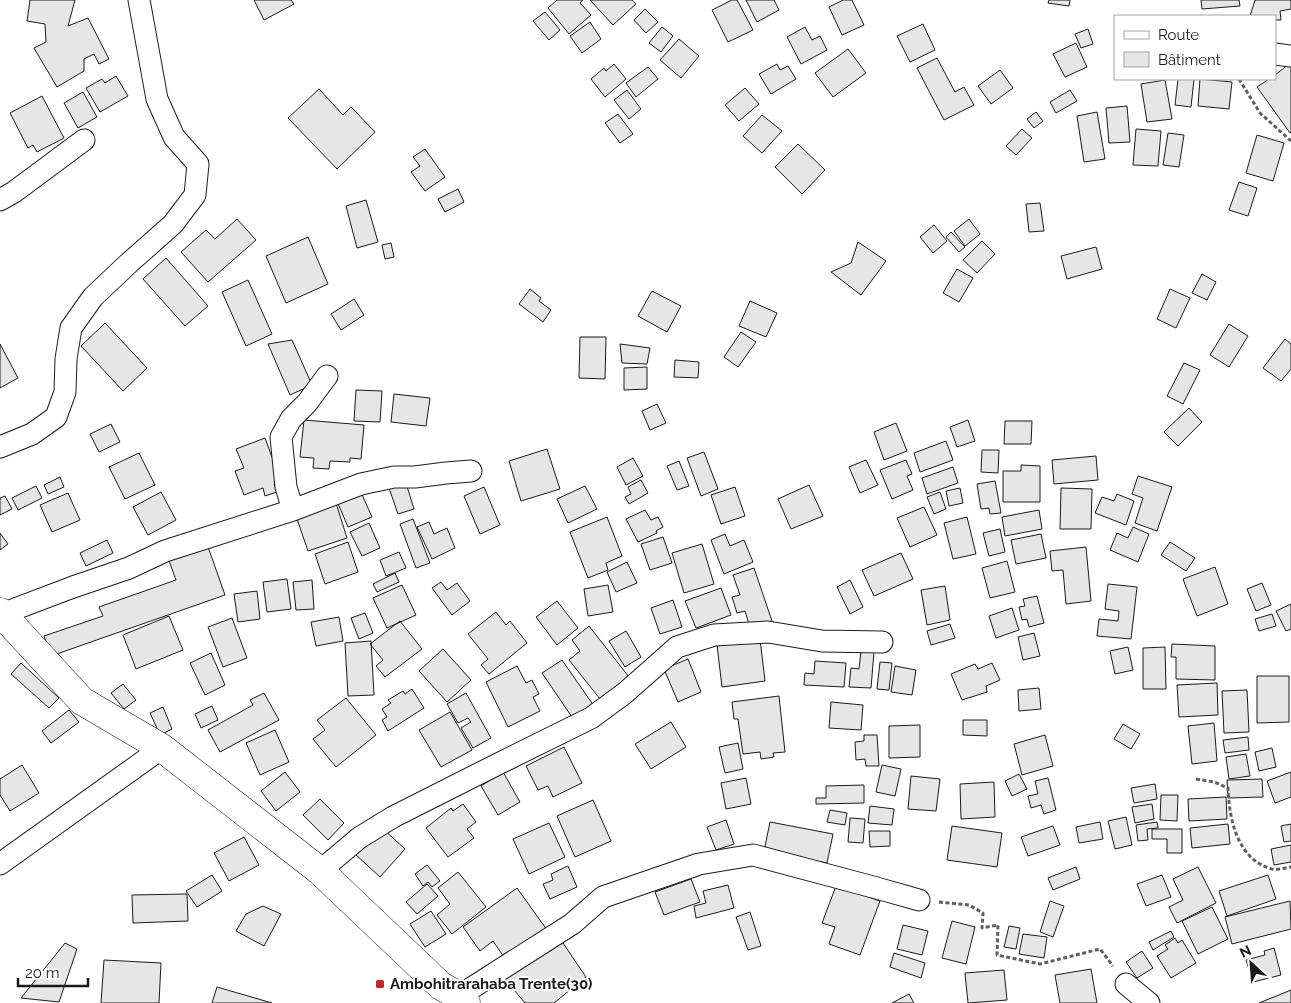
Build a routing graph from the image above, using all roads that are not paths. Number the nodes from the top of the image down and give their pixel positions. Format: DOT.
graph roads {
  1 [pos="139,0"];
  2 [pos="1276,54"];
  3 [pos="1291,56"];
  4 [pos="84,140"];
  5 [pos="0,200"];
  6 [pos="327,376"];
  7 [pos="0,447"];
  8 [pos="471,471"];
  9 [pos="293,510"];
  10 [pos="1,613"];
  11 [pos="882,642"];
  12 [pos="162,748"];
  13 [pos="0,864"];
  14 [pos="320,871"];
  15 [pos="919,900"];
  16 [pos="1126,984"];
  17 [pos="463,1000"];
  18 [pos="1149,1003"];
  1 -- 7 [label="street"];
  2 -- 3 [label="street"];
  4 -- 5 [label="street"];
  6 -- 9 [label="street"];
  8 -- 9 [label="street"];
  9 -- 10 [label="street"];
  10 -- 12 [label="street"];
  11 -- 14 [label="street"];
  12 -- 13 [label="street"];
  12 -- 14 [label="street"];
  14 -- 17 [label="street"];
  15 -- 17 [label="street"];
  16 -- 18 [label="street"];
}
